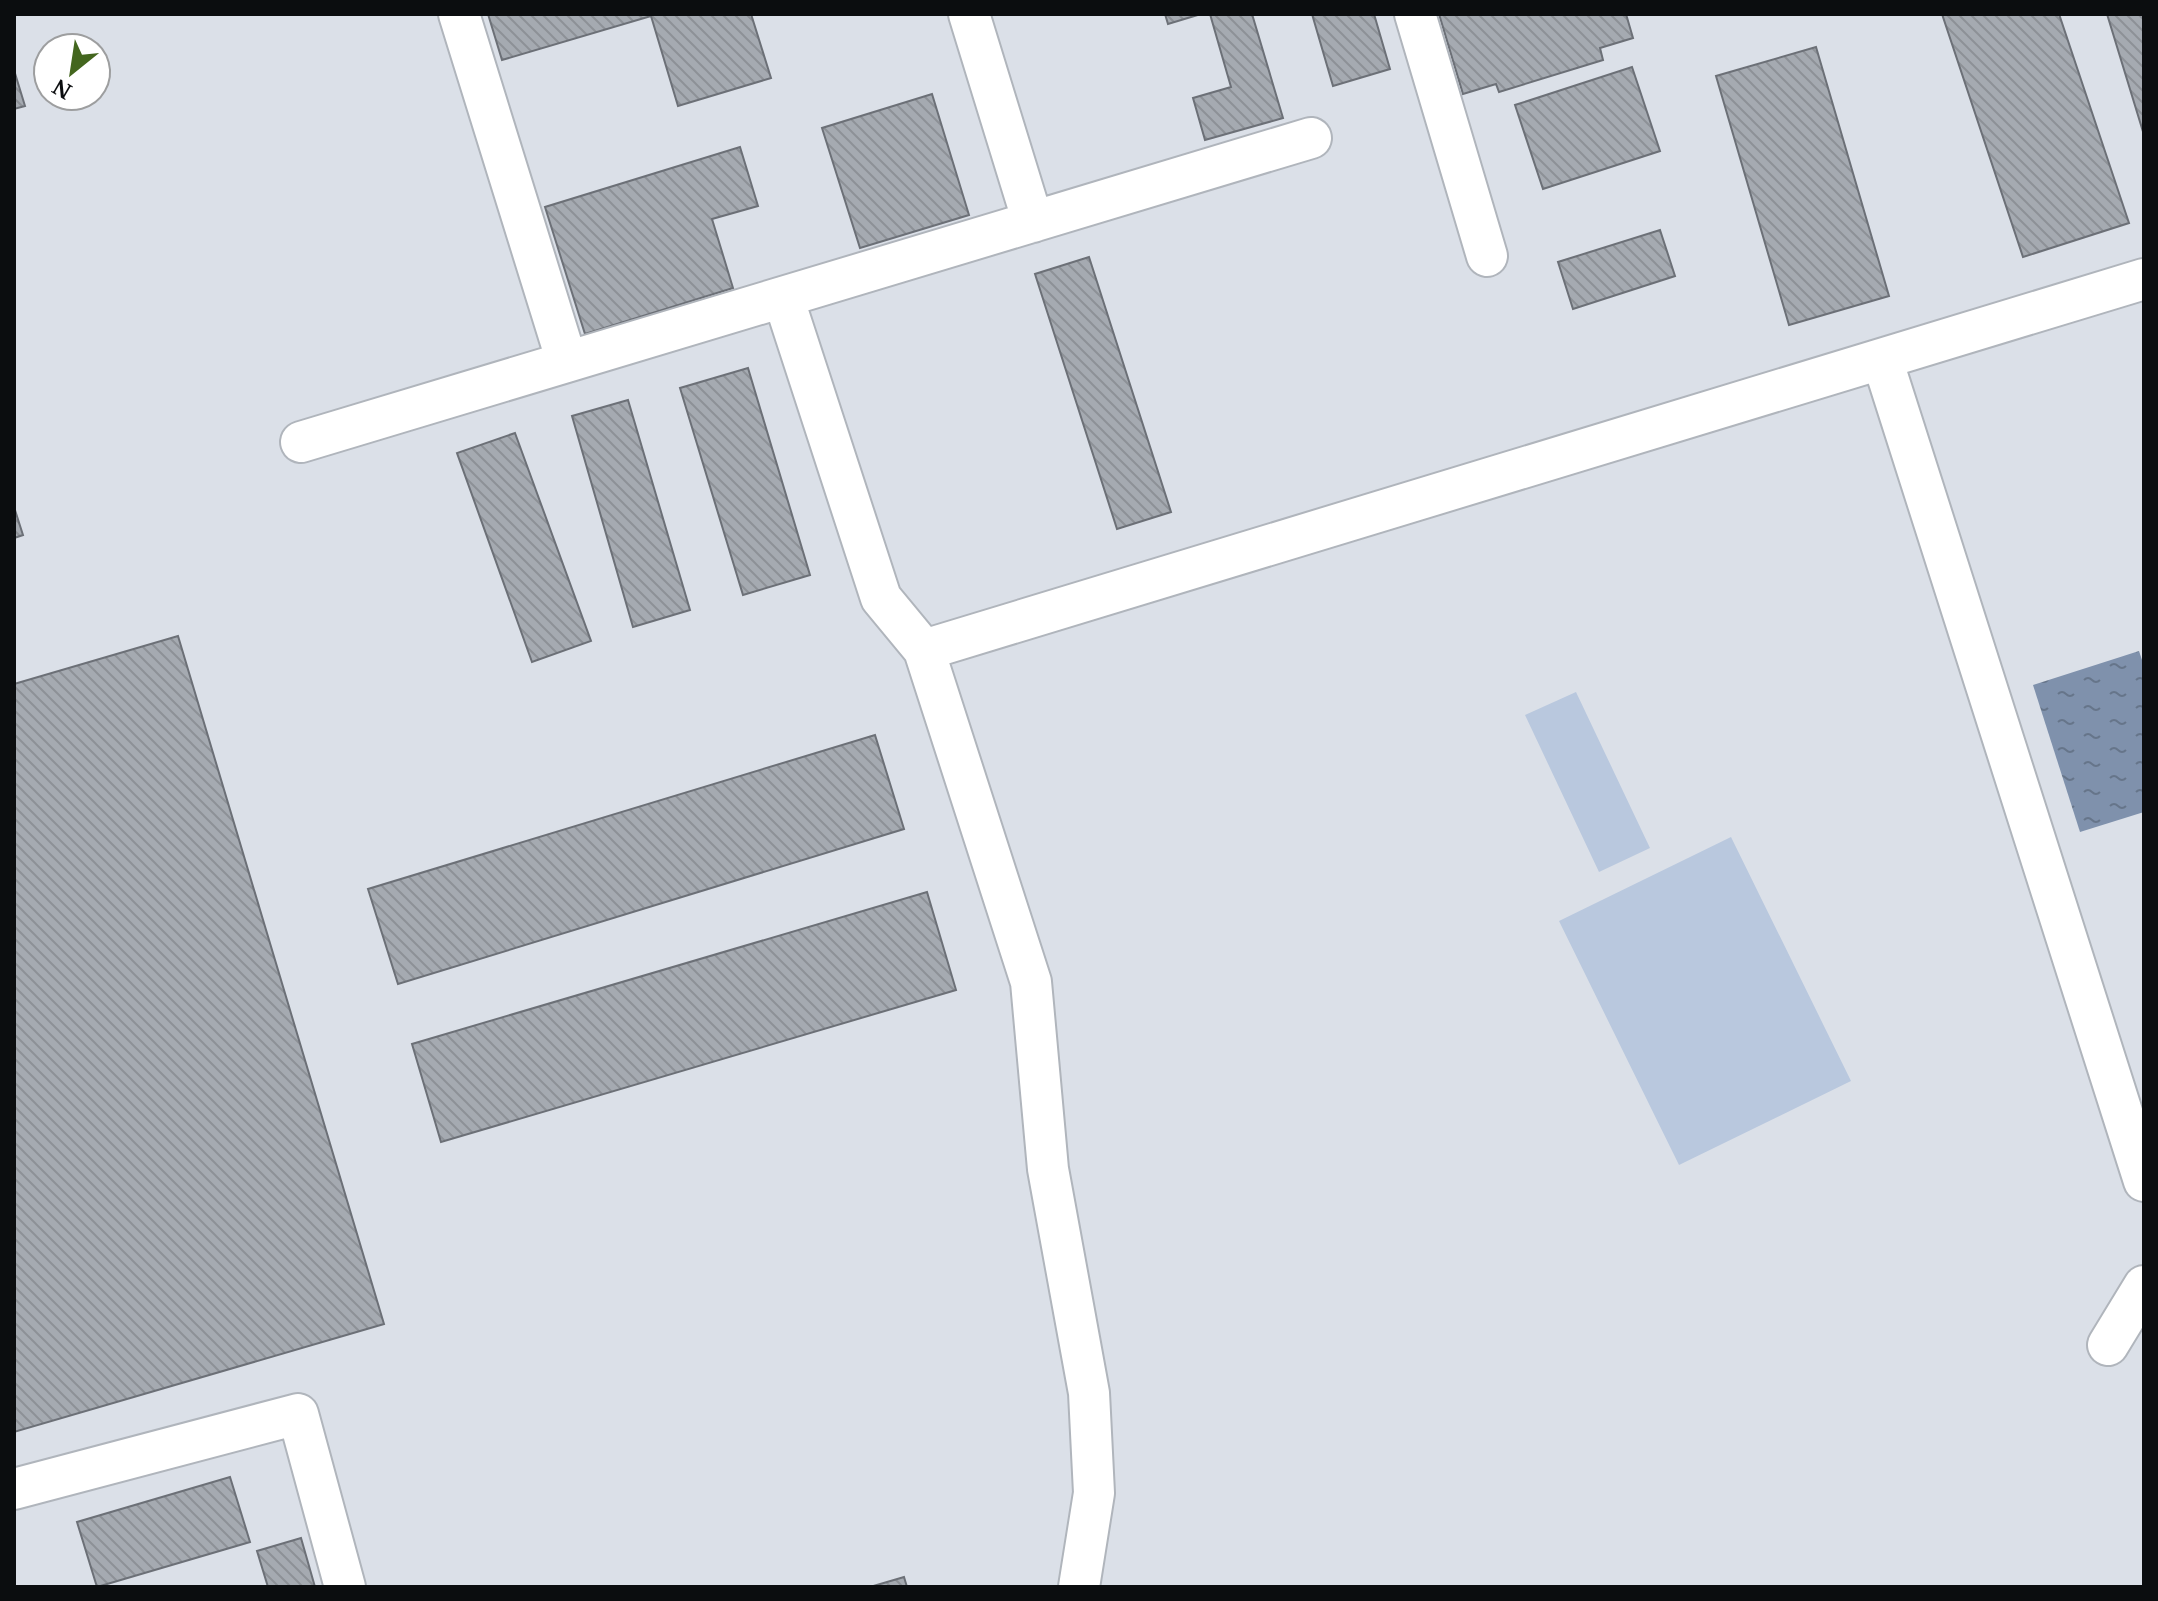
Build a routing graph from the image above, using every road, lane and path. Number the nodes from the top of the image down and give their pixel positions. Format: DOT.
graph roads {
  1 [pos="459,14"];
  2 [pos="969,14"];
  3 [pos="1415,14"];
  4 [pos="1311,138"];
  5 [pos="1033,222"];
  6 [pos="1487,256"];
  7 [pos="2144,279"];
  8 [pos="783,297"];
  9 [pos="1882,359"];
  10 [pos="567,362"];
  11 [pos="301,442"];
  12 [pos="924,650"];
  13 [pos="2144,1181"];
  14 [pos="2144,1286"];
  15 [pos="2108,1345"];
  16 [pos="14,1489"];
  17 [pos="345,1587"];
  18 [pos="1079,1587"];
  1 -- 10 [label="lane"];
  2 -- 5 [label="lane"];
  3 -- 6 [label="lane"];
  4 -- 5 [label="lane"];
  5 -- 8 [label="lane"];
  7 -- 9 [label="lane"];
  8 -- 10 [label="lane"];
  8 -- 12 [label="lane"];
  9 -- 12 [label="lane"];
  9 -- 13 [label="lane"];
  10 -- 11 [label="lane"];
  12 -- 18 [label="lane"];
  14 -- 15 [label="lane"];
  16 -- 17 [label="lane"];
}
